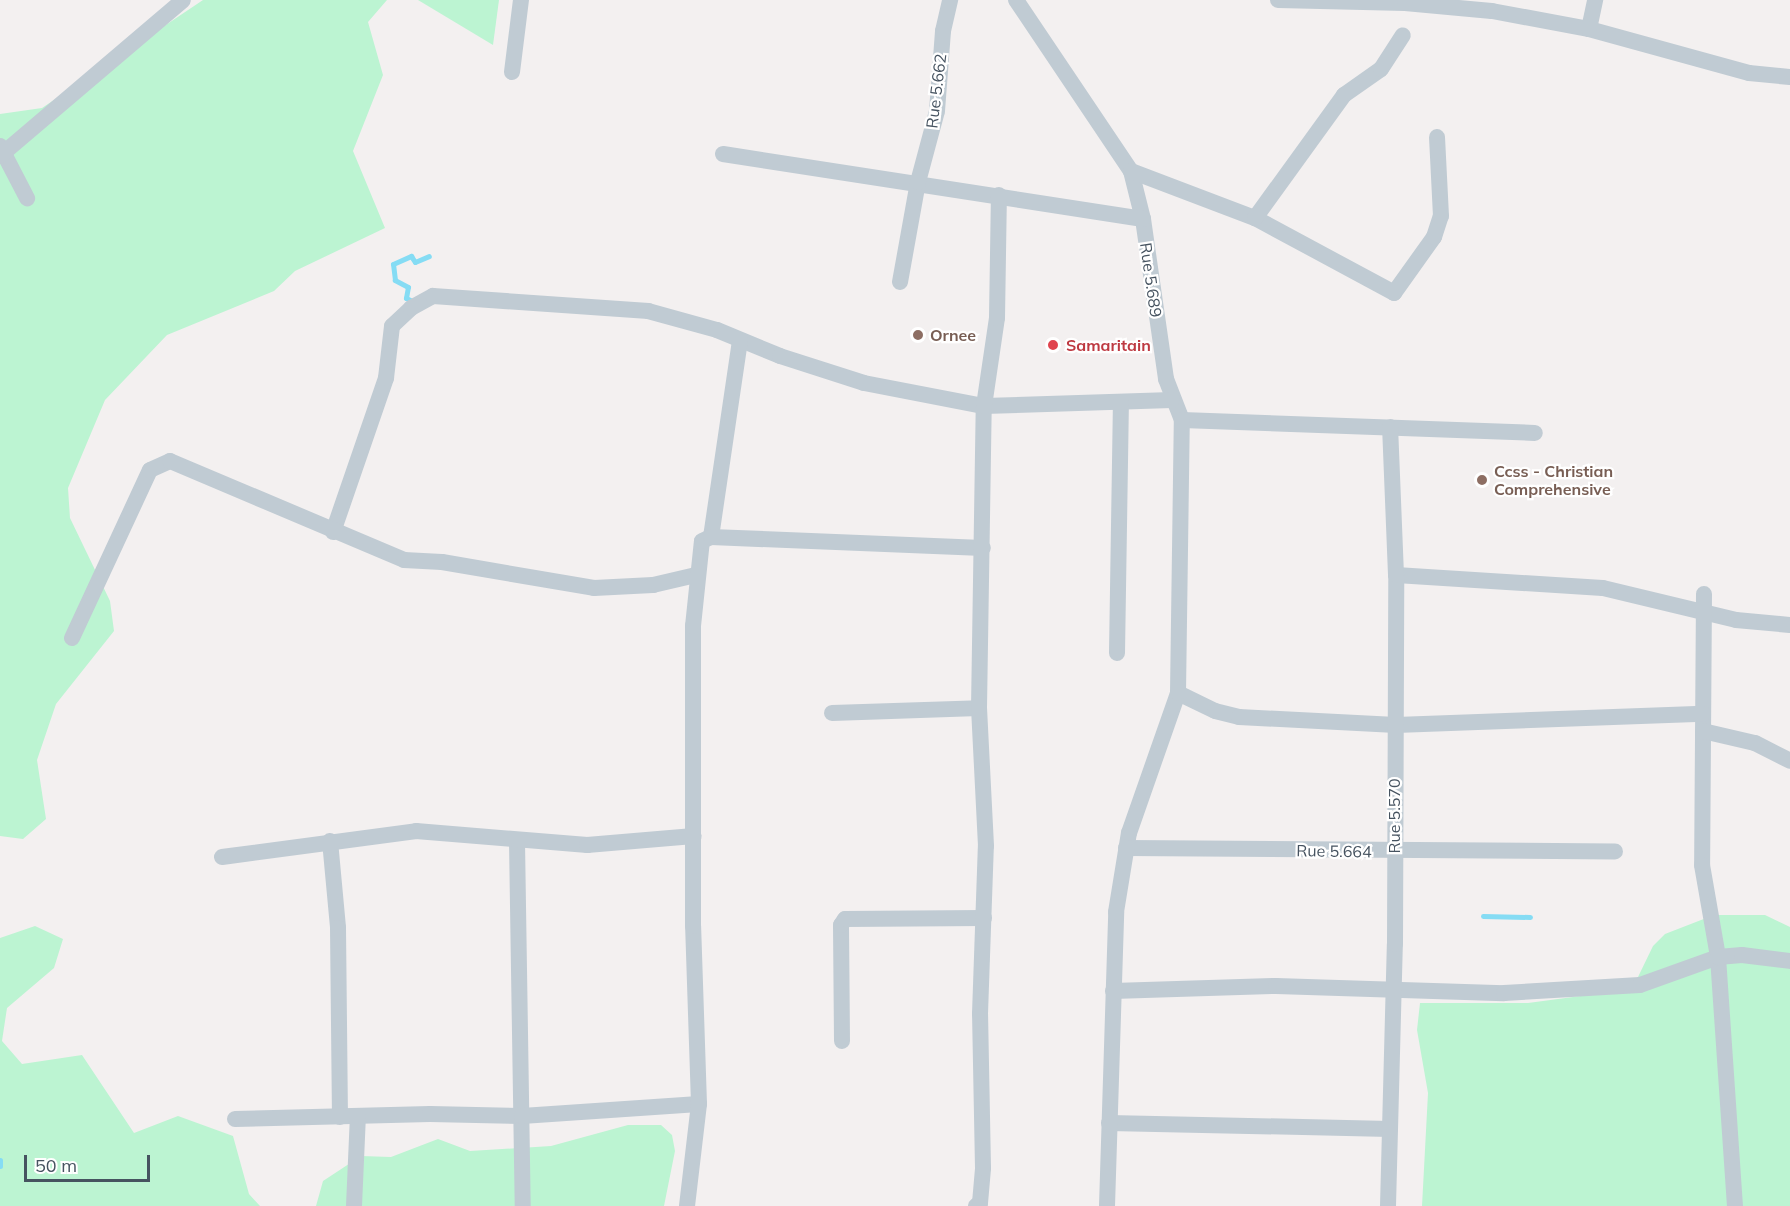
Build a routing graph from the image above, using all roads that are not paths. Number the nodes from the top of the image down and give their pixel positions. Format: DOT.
graph roads {
  1 [pos="183,0"];
  2 [pos="520,0"];
  3 [pos="950,0"];
  4 [pos="1016,0"];
  5 [pos="1278,0"];
  6 [pos="1595,0"];
  7 [pos="1589,29"];
  8 [pos="1403,35"];
  9 [pos="512,72"];
  10 [pos="1790,77"];
  11 [pos="1437,137"];
  12 [pos="1,152"];
  13 [pos="723,154"];
  14 [pos="1131,171"];
  15 [pos="918,182"];
  16 [pos="999,195"];
  17 [pos="27,198"];
  18 [pos="1255,218"];
  19 [pos="1143,219"];
  20 [pos="900,282"];
  21 [pos="740,340"];
  22 [pos="1172,400"];
  23 [pos="1121,402"];
  24 [pos="984,406"];
  25 [pos="1182,420"];
  26 [pos="1390,427"];
  27 [pos="1535,433"];
  28 [pos="333,532"];
  29 [pos="711,537"];
  30 [pos="983,548"];
  31 [pos="696,575"];
  32 [pos="1396,575"];
  33 [pos="1704,603"];
  34 [pos="1790,625"];
  35 [pos="72,638"];
  36 [pos="1117,653"];
  37 [pos="1178,693"];
  38 [pos="979,708"];
  39 [pos="832,713"];
  40 [pos="1703,722"];
  41 [pos="1396,725"];
  42 [pos="1790,761"];
  43 [pos="694,836"];
  44 [pos="330,841"];
  45 [pos="517,842"];
  46 [pos="1126,848"];
  47 [pos="1395,851"];
  48 [pos="1615,851"];
  49 [pos="222,857"];
  50 [pos="984,918"];
  51 [pos="1718,957"];
  52 [pos="1790,961"];
  53 [pos="1394,990"];
  54 [pos="1113,991"];
  55 [pos="842,1041"];
  56 [pos="699,1104"];
  57 [pos="358,1116"];
  58 [pos="522,1116"];
  59 [pos="340,1117"];
  60 [pos="236,1119"];
  61 [pos="1109,1123"];
  62 [pos="1390,1129"];
  63 [pos="354,1206"];
  64 [pos="523,1206"];
  65 [pos="687,1206"];
  66 [pos="976,1206"];
  67 [pos="1107,1206"];
  68 [pos="1388,1206"];
  69 [pos="1735,1206"];
  1 -- 12 [label="street"];
  2 -- 9 [label="street"];
  3 -- 15 [label="street, Rue 5.662"];
  4 -- 14 [label="street, Rue 5.689"];
  5 -- 7 [label="street"];
  6 -- 7 [label="street"];
  7 -- 10 [label="street"];
  8 -- 18 [label="street"];
  11 -- 18 [label="street"];
  12 -- 17 [label="street"];
  13 -- 15 [label="street"];
  14 -- 18 [label="street"];
  14 -- 19 [label="street, Rue 5.689"];
  15 -- 16 [label="street"];
  15 -- 20 [label="street, Rue 5.662"];
  16 -- 19 [label="street"];
  16 -- 24 [label="street"];
  19 -- 22 [label="street, Rue 5.689"];
  21 -- 24 [label="street"];
  21 -- 28 [label="street"];
  21 -- 29 [label="street"];
  22 -- 23 [label="street"];
  22 -- 25 [label="street, Rue 5.689"];
  23 -- 24 [label="street"];
  23 -- 36 [label="street"];
  24 -- 30 [label="street"];
  25 -- 26 [label="street"];
  25 -- 37 [label="street"];
  26 -- 27 [label="street"];
  26 -- 32 [label="street, Rue 5.570"];
  28 -- 31 [label="street"];
  28 -- 35 [label="street"];
  29 -- 30 [label="street"];
  29 -- 31 [label="street"];
  30 -- 38 [label="street"];
  31 -- 43 [label="street"];
  32 -- 33 [label="street"];
  32 -- 41 [label="street, Rue 5.570"];
  33 -- 34 [label="street"];
  33 -- 40 [label="street"];
  37 -- 41 [label="street"];
  37 -- 46 [label="street"];
  38 -- 39 [label="street"];
  38 -- 50 [label="street"];
  40 -- 41 [label="street"];
  40 -- 42 [label="street"];
  40 -- 51 [label="street"];
  41 -- 47 [label="street, Rue 5.570"];
  43 -- 45 [label="street"];
  43 -- 56 [label="street"];
  44 -- 45 [label="street"];
  44 -- 49 [label="street"];
  44 -- 59 [label="street"];
  45 -- 58 [label="street"];
  46 -- 47 [label="street, Rue 5.664"];
  46 -- 54 [label="street"];
  47 -- 48 [label="street, Rue 5.664"];
  47 -- 53 [label="street, Rue 5.570"];
  50 -- 55 [label="street"];
  50 -- 66 [label="street"];
  51 -- 52 [label="street"];
  51 -- 53 [label="street"];
  51 -- 69 [label="street"];
  53 -- 54 [label="street"];
  53 -- 62 [label="street, Rue 5.570"];
  54 -- 61 [label="street"];
  56 -- 58 [label="street"];
  56 -- 65 [label="street"];
  57 -- 58 [label="street"];
  57 -- 59 [label="street"];
  57 -- 63 [label="street"];
  58 -- 64 [label="street"];
  59 -- 60 [label="street"];
  61 -- 62 [label="street"];
  61 -- 67 [label="street"];
  62 -- 68 [label="street, Rue 5.570"];
}
